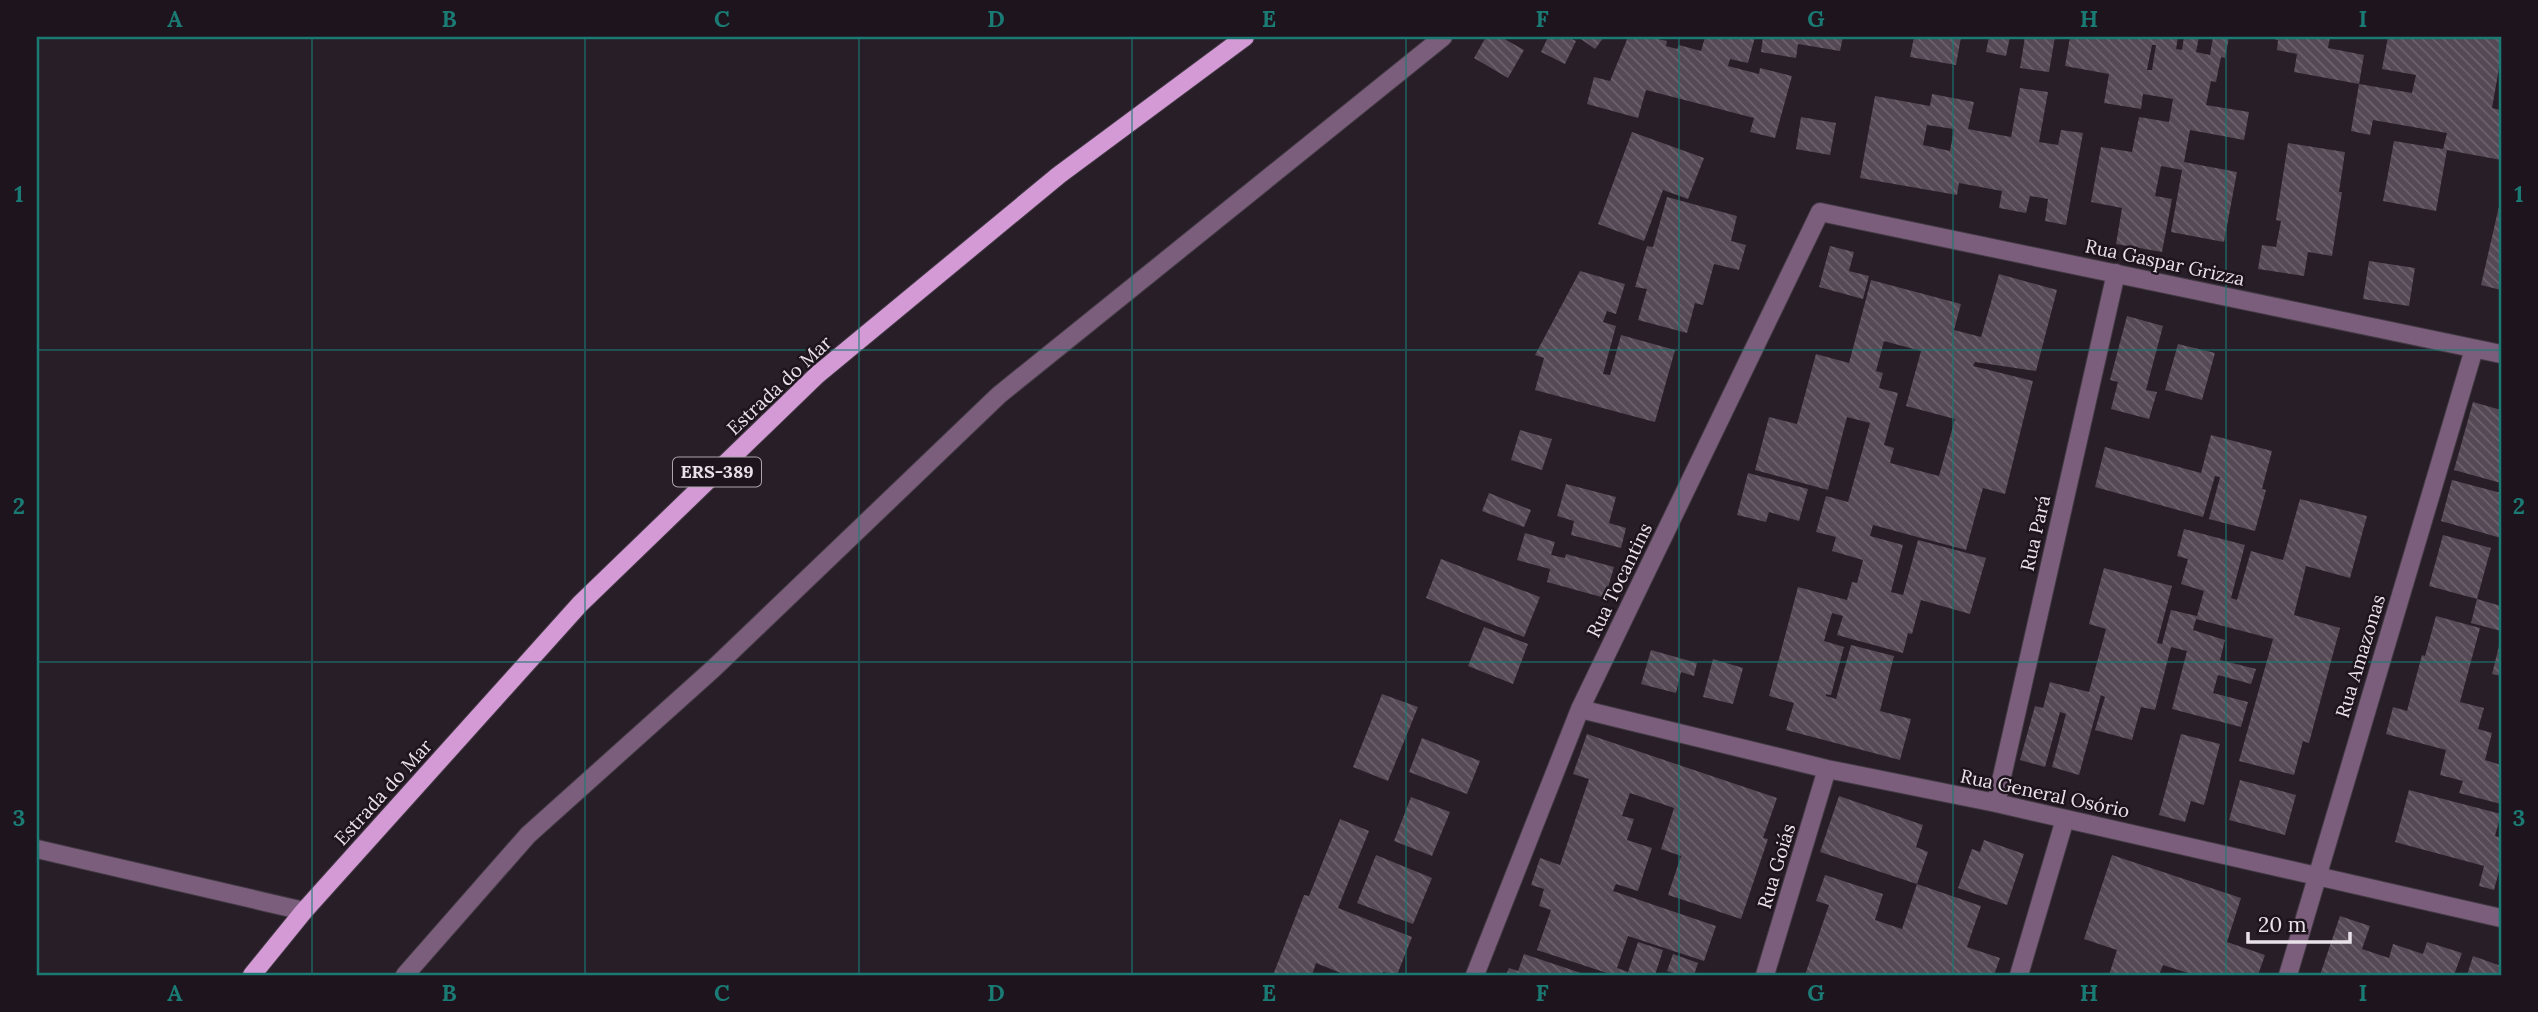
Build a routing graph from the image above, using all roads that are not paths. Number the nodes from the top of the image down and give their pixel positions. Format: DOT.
graph roads {
  1 [pos="1245,37"];
  2 [pos="1443,37"];
  3 [pos="1820,212"];
  4 [pos="2116,273"];
  5 [pos="2474,349"];
  6 [pos="2501,354"];
  7 [pos="1580,709"];
  8 [pos="1827,769"];
  9 [pos="1996,803"];
  10 [pos="2065,819"];
  11 [pos="37,849"];
  12 [pos="2316,876"];
  13 [pos="304,911"];
  14 [pos="2501,918"];
  15 [pos="252,975"];
  16 [pos="405,975"];
  17 [pos="1475,975"];
  18 [pos="1765,975"];
  19 [pos="2019,975"];
  20 [pos="2288,975"];
  1 -- 13 [label="main road, Estrada do Mar / ERS-389"];
  2 -- 16 [label="street"];
  3 -- 4 [label="street, Rua Gaspar Grizza"];
  3 -- 7 [label="street, Rua Tocantins"];
  4 -- 5 [label="street, Rua Gaspar Grizza"];
  4 -- 9 [label="street, Rua Pará"];
  5 -- 6 [label="street, Rua Gaspar Grizza"];
  5 -- 12 [label="street, Rua Amazonas"];
  7 -- 8 [label="street, Rua General Osório"];
  7 -- 17 [label="street, Rua Tocantins"];
  8 -- 9 [label="street, Rua General Osório"];
  8 -- 18 [label="street, Rua Goiás"];
  9 -- 10 [label="street, Rua General Osório"];
  10 -- 12 [label="street, Rua General Osório"];
  10 -- 19 [label="street"];
  11 -- 13 [label="street"];
  12 -- 14 [label="street, Rua General Osório"];
  12 -- 20 [label="street, Rua Amazonas"];
  13 -- 15 [label="main road, Estrada do Mar / ERS-389"];
}
